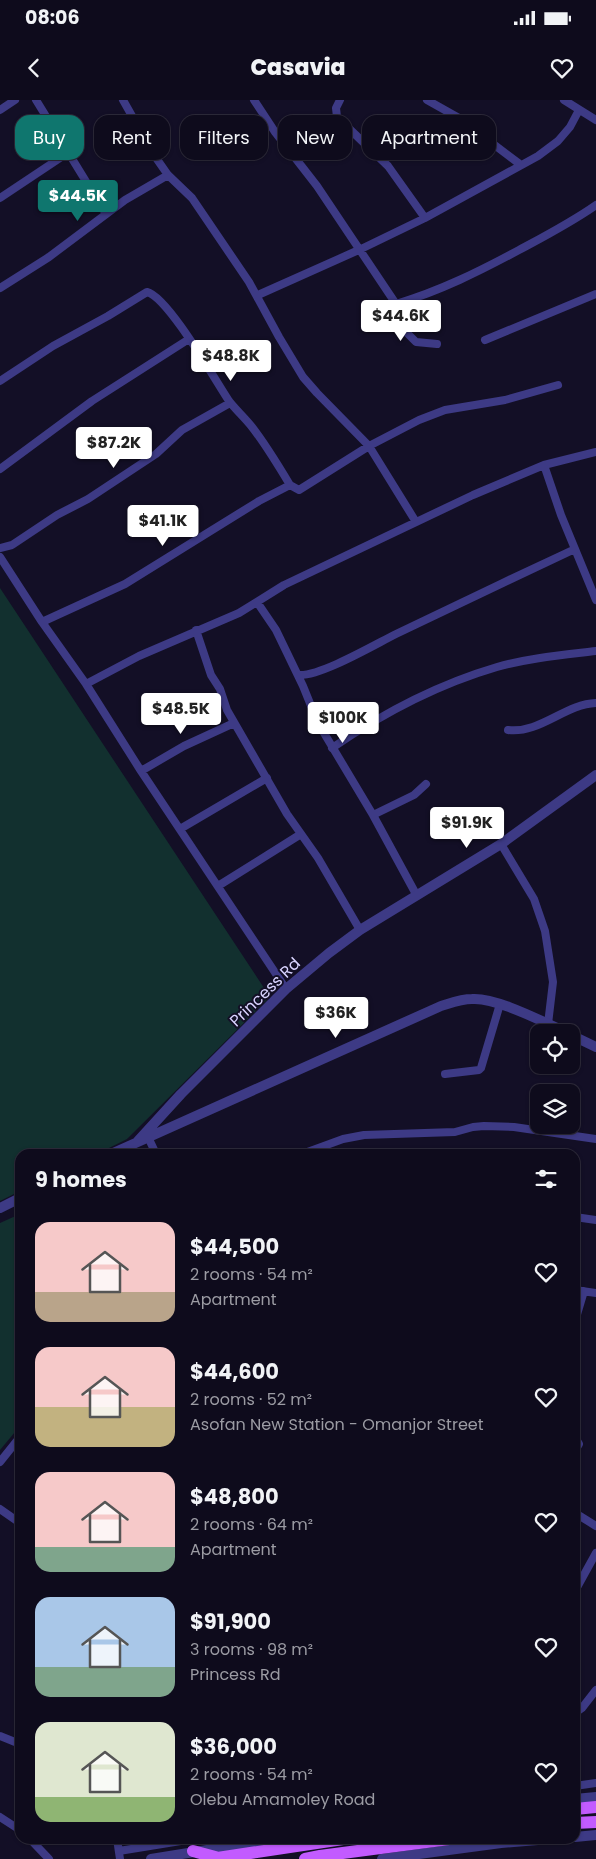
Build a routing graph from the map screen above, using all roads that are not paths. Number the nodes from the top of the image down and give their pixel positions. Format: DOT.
graph roads {
  1 [pos="15,100"];
  2 [pos="36,100"];
  3 [pos="123,100"];
  4 [pos="254,100"];
  5 [pos="340,100"];
  6 [pos="427,100"];
  7 [pos="564,100"];
  8 [pos="0,110"];
  9 [pos="580,110"];
  10 [pos="46,115"];
  11 [pos="596,120"];
  12 [pos="57,160"];
  13 [pos="74,160"];
  14 [pos="521,166"];
  15 [pos="168,176"];
  16 [pos="0,198"];
  17 [pos="596,205"];
  18 [pos="106,214"];
  19 [pos="425,218"];
  20 [pos="360,249"];
  21 [pos="0,288"];
  22 [pos="596,294"];
  23 [pos="258,295"];
  24 [pos="396,304"];
  25 [pos="189,339"];
  26 [pos="485,340"];
  27 [pos="437,344"];
  28 [pos="0,381"];
  29 [pos="558,385"];
  30 [pos="230,403"];
  31 [pos="369,446"];
  32 [pos="596,452"];
  33 [pos="544,465"];
  34 [pos="0,469"];
  35 [pos="290,485"];
  36 [pos="416,522"];
  37 [pos="0,548"];
  38 [pos="575,549"];
  39 [pos="0,557"];
  40 [pos="596,600"];
  41 [pos="258,602"];
  42 [pos="42,622"];
  43 [pos="196,630"];
  44 [pos="596,651"];
  45 [pos="298,675"];
  46 [pos="86,684"];
  47 [pos="596,703"];
  48 [pos="234,722"];
  49 [pos="508,730"];
  50 [pos="332,748"];
  51 [pos="141,771"];
  52 [pos="596,775"];
  53 [pos="267,778"];
  54 [pos="426,784"];
  55 [pos="373,815"];
  56 [pos="180,830"];
  57 [pos="301,834"];
  58 [pos="501,844"];
  59 [pos="218,886"];
  60 [pos="417,896"];
  61 [pos="360,930"];
  62 [pos="286,990"];
  63 [pos="500,1004"];
  64 [pos="548,1024"];
  65 [pos="580,1039"];
  66 [pos="596,1047"];
  67 [pos="445,1074"];
  68 [pos="143,1139"];
  69 [pos="596,1139"];
  70 [pos="122,1149"];
  71 [pos="152,1149"];
  72 [pos="316,1149"];
  73 [pos="15,1200"];
  74 [pos="0,1208"];
  75 [pos="580,1218"];
  76 [pos="596,1220"];
  77 [pos="580,1291"];
  78 [pos="584,1291"];
  79 [pos="596,1292"];
  80 [pos="580,1304"];
  81 [pos="15,1448"];
  82 [pos="0,1462"];
  83 [pos="0,1509"];
  84 [pos="580,1516"];
  85 [pos="15,1520"];
  86 [pos="596,1526"];
  87 [pos="596,1553"];
  88 [pos="580,1582"];
  89 [pos="596,1690"];
  90 [pos="580,1709"];
  91 [pos="0,1736"];
  92 [pos="15,1742"];
  93 [pos="596,1783"];
  94 [pos="580,1785"];
  95 [pos="596,1797"];
  96 [pos="580,1799"];
  97 [pos="596,1807"];
  98 [pos="580,1809"];
  99 [pos="0,1817"];
  100 [pos="596,1822"];
  101 [pos="580,1823"];
  102 [pos="15,1827"];
  103 [pos="596,1835"];
  104 [pos="580,1837"];
  105 [pos="35,1844"];
  106 [pos="207,1844"];
  107 [pos="309,1844"];
  108 [pos="399,1844"];
  109 [pos="494,1844"];
  110 [pos="193,1845"];
  111 [pos="120,1855"];
  112 [pos="215,1858"];
  113 [pos="49,1859"];
  114 [pos="151,1859"];
  115 [pos="304,1859"];
  116 [pos="382,1859"];
  1 -- 8 [label="street"];
  2 -- 10 [label="street"];
  3 -- 15 [label="street"];
  4 -- 20 [label="street"];
  5 -- 19 [label="street"];
  6 -- 14 [label="street"];
  7 -- 9 [label="street"];
  9 -- 11 [label="street"];
  9 -- 14 [label="street"];
  12 -- 16 [label="street"];
  13 -- 18 [label="street"];
  14 -- 19 [label="street"];
  15 -- 18 [label="street"];
  15 -- 23 [label="street"];
  17 -- 24 [label="street"];
  18 -- 21 [label="street"];
  19 -- 20 [label="street"];
  20 -- 23 [label="street"];
  20 -- 24 [label="street"];
  22 -- 26 [label="street"];
  23 -- 31 [label="street"];
  24 -- 27 [label="street"];
  25 -- 28 [label="street"];
  25 -- 30 [label="street"];
  25 -- 34 [label="street"];
  29 -- 31 [label="street"];
  30 -- 35 [label="street"];
  30 -- 37 [label="street"];
  31 -- 35 [label="street"];
  31 -- 36 [label="street"];
  32 -- 33 [label="street"];
  33 -- 36 [label="street"];
  33 -- 38 [label="street"];
  35 -- 42 [label="street"];
  36 -- 41 [label="street"];
  38 -- 40 [label="street"];
  38 -- 45 [label="street"];
  39 -- 42 [label="street"];
  41 -- 43 [label="street"];
  41 -- 45 [label="street"];
  42 -- 46 [label="street"];
  43 -- 46 [label="street"];
  43 -- 48 [label="street"];
  44 -- 50 [label="street"];
  45 -- 50 [label="street"];
  46 -- 51 [label="street"];
  47 -- 49 [label="street"];
  48 -- 51 [label="street"];
  48 -- 53 [label="street"];
  50 -- 55 [label="street"];
  51 -- 56 [label="street"];
  52 -- 58 [label="street, Princess Rd"];
  53 -- 56 [label="street"];
  53 -- 57 [label="street"];
  54 -- 55 [label="street"];
  55 -- 60 [label="street"];
  56 -- 59 [label="street"];
  57 -- 59 [label="street"];
  57 -- 61 [label="street"];
  58 -- 60 [label="street, Princess Rd"];
  58 -- 64 [label="street"];
  59 -- 62 [label="street"];
  60 -- 61 [label="street, Princess Rd"];
  61 -- 62 [label="street, Princess Rd"];
  62 -- 68 [label="street, Princess Rd"];
  63 -- 64 [label="street"];
  63 -- 67 [label="street"];
  63 -- 68 [label="street"];
  65 -- 66 [label="street"];
  68 -- 70 [label="street"];
  68 -- 71 [label="street"];
  69 -- 72 [label="street"];
  73 -- 74 [label="street"];
  75 -- 76 [label="street"];
  77 -- 78 [label="street"];
  78 -- 79 [label="street"];
  78 -- 80 [label="street"];
  81 -- 82 [label="street"];
  83 -- 85 [label="street"];
  84 -- 86 [label="street"];
  87 -- 88 [label="street"];
  89 -- 90 [label="street"];
  91 -- 92 [label="street"];
  93 -- 94 [label="street"];
  95 -- 96 [label="street"];
  97 -- 98 [label="main road"];
  99 -- 102 [label="street"];
  100 -- 101 [label="main road"];
  103 -- 104 [label="street"];
  105 -- 113 [label="street"];
  106 -- 110 [label="street"];
  107 -- 112 [label="main road"];
  108 -- 115 [label="main road"];
  109 -- 116 [label="street"];
  110 -- 111 [label="street"];
  110 -- 112 [label="main road"];
  110 -- 114 [label="street"];
}
